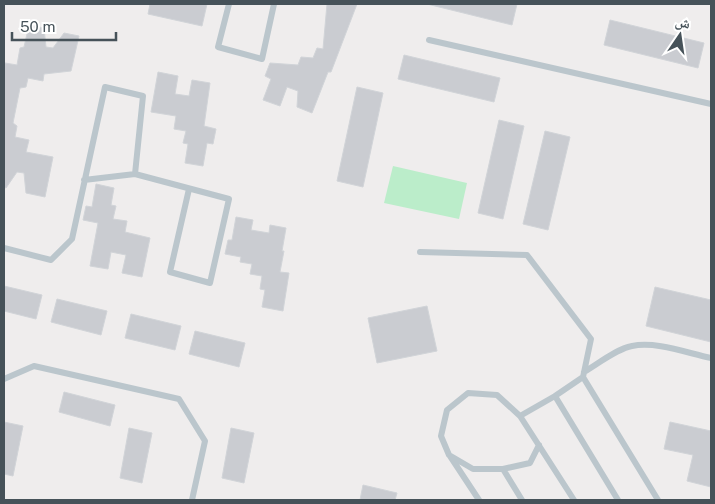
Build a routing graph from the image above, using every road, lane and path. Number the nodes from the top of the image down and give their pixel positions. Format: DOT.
graph roads {
  1 [pos="229,4"];
  2 [pos="274,4"];
  3 [pos="428,40"];
  4 [pos="711,104"];
  5 [pos="135,174"];
  6 [pos="84,180"];
  7 [pos="189,189"];
  8 [pos="4,248"];
  9 [pos="420,252"];
  10 [pos="711,358"];
  11 [pos="584,374"];
  12 [pos="4,379"];
  13 [pos="555,396"];
  14 [pos="520,416"];
  15 [pos="538,445"];
  16 [pos="449,455"];
  17 [pos="503,469"];
  18 [pos="192,500"];
  19 [pos="479,500"];
  20 [pos="522,500"];
  21 [pos="574,500"];
  22 [pos="618,500"];
  23 [pos="658,500"];
  1 -- 2 [label="lane"];
  3 -- 4 [label="lane"];
  5 -- 6 [label="lane"];
  5 -- 6 [label="lane"];
  5 -- 7 [label="lane"];
  6 -- 8 [label="lane"];
  7 -- 7 [label="lane"];
  9 -- 11 [label="lane"];
  10 -- 11 [label="lane"];
  11 -- 13 [label="lane"];
  11 -- 23 [label="lane"];
  12 -- 18 [label="lane"];
  13 -- 14 [label="lane"];
  13 -- 22 [label="lane"];
  14 -- 15 [label="lane"];
  14 -- 16 [label="lane"];
  15 -- 17 [label="lane"];
  15 -- 21 [label="lane"];
  16 -- 17 [label="lane"];
  16 -- 19 [label="lane"];
  17 -- 20 [label="lane"];
}
